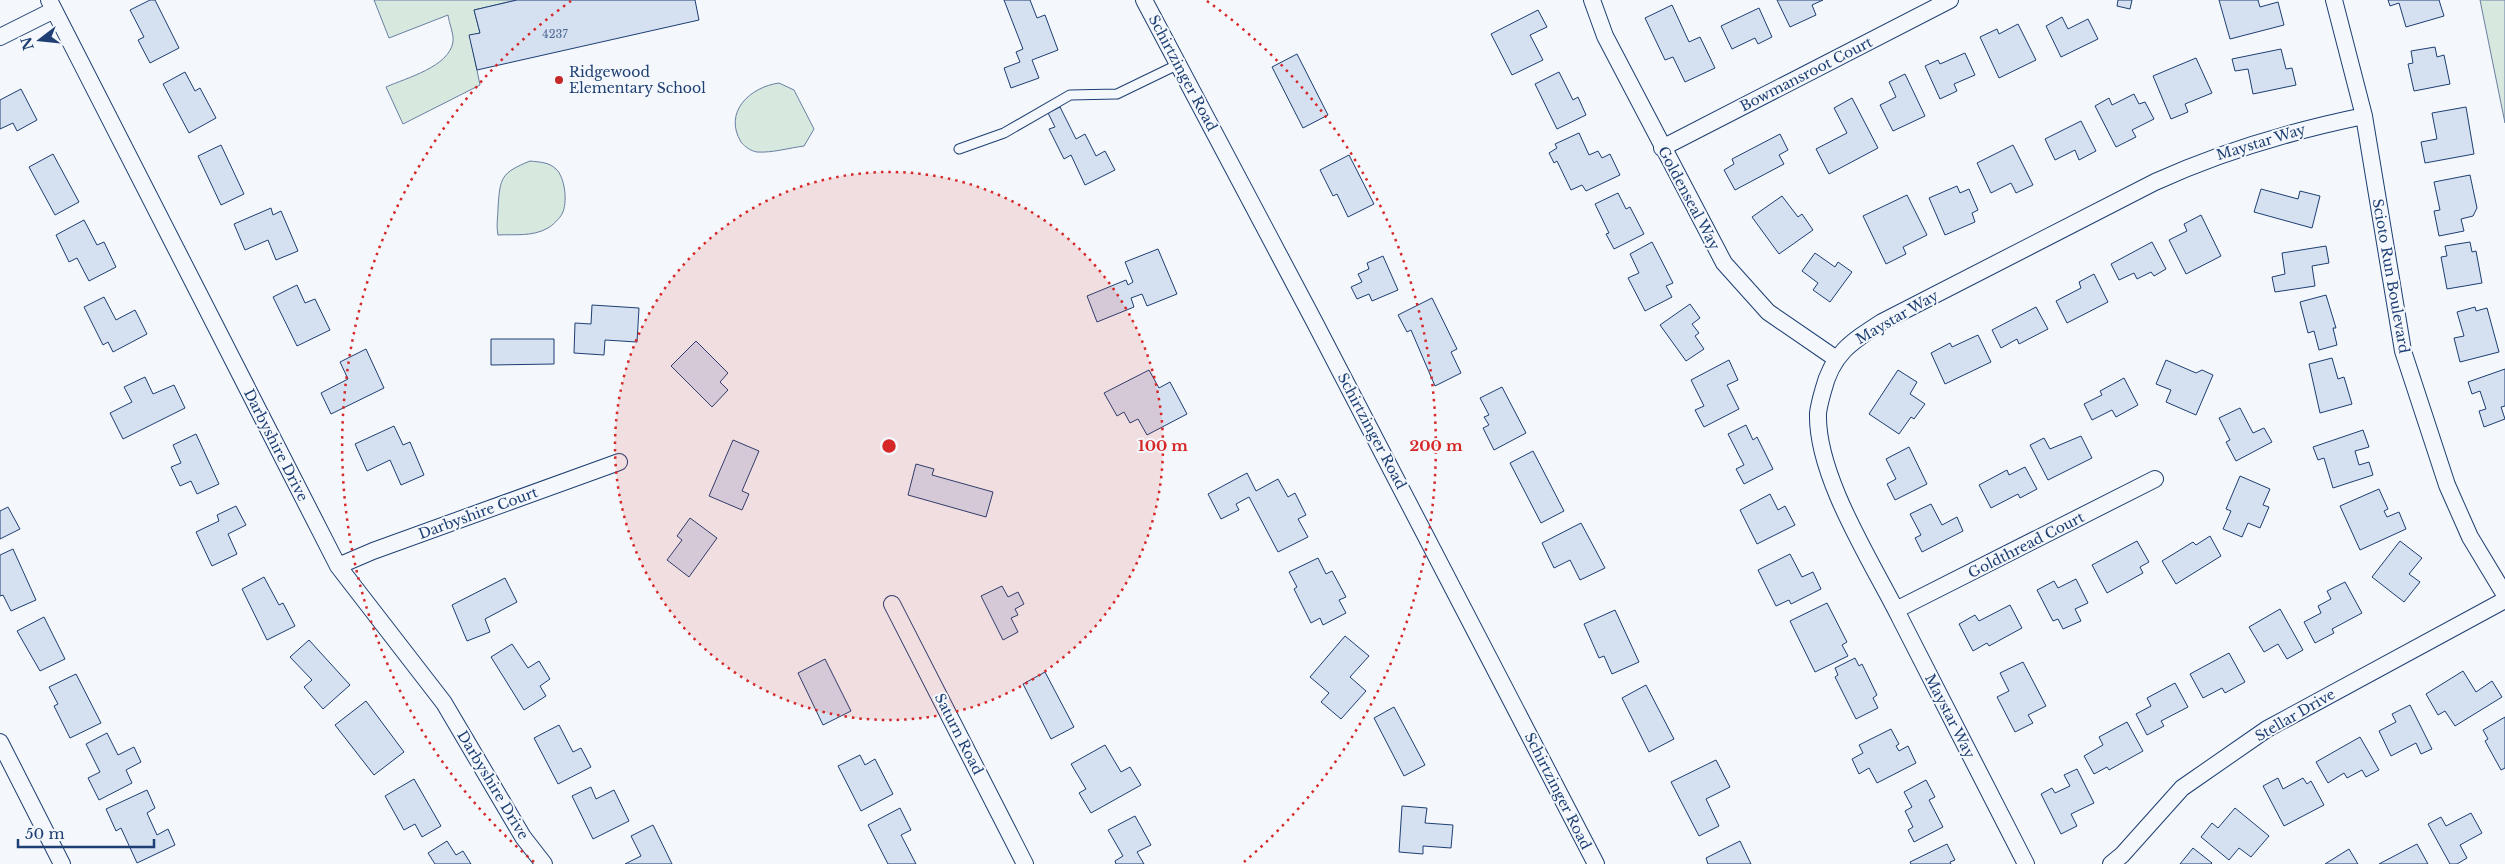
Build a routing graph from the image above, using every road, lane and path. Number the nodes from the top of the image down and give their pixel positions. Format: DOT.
graph roads {
  1 [pos="1144,0"];
  2 [pos="1592,0"];
  3 [pos="1950,0"];
  4 [pos="2334,0"];
  5 [pos="52,5"];
  6 [pos="0,37"];
  7 [pos="1179,64"];
  8 [pos="2364,116"];
  9 [pos="959,148"];
  10 [pos="1662,148"];
  11 [pos="1835,358"];
  12 [pos="619,462"];
  13 [pos="2155,479"];
  14 [pos="338,566"];
  15 [pos="2505,595"];
  16 [pos="2505,600"];
  17 [pos="892,604"];
  18 [pos="1896,610"];
  19 [pos="0,742"];
  20 [pos="62,864"];
  21 [pos="544,864"];
  22 [pos="1025,864"];
  23 [pos="1596,864"];
  24 [pos="2026,864"];
  25 [pos="2111,864"];
  1 -- 7 [label="street, Schirtzinger Road"];
  2 -- 10 [label="street, Goldenseal Way"];
  3 -- 10 [label="street, Bowmansroot Court"];
  4 -- 8 [label="street, Scioto Run Boulevard"];
  5 -- 6 [label="street"];
  5 -- 14 [label="street, Darbyshire Drive"];
  7 -- 9 [label="lane"];
  7 -- 23 [label="street, Schirtzinger Road"];
  8 -- 11 [label="street, Maystar Way"];
  8 -- 15 [label="street, Scioto Run Boulevard"];
  10 -- 11 [label="street, Goldenseal Way"];
  11 -- 18 [label="street, Maystar Way"];
  12 -- 14 [label="street, Darbyshire Court"];
  13 -- 18 [label="street, Goldthread Court"];
  14 -- 21 [label="street, Darbyshire Drive"];
  16 -- 25 [label="street, Stellar Drive"];
  17 -- 22 [label="street, Saturn Road"];
  18 -- 24 [label="street, Maystar Way"];
  19 -- 20 [label="street"];
}
